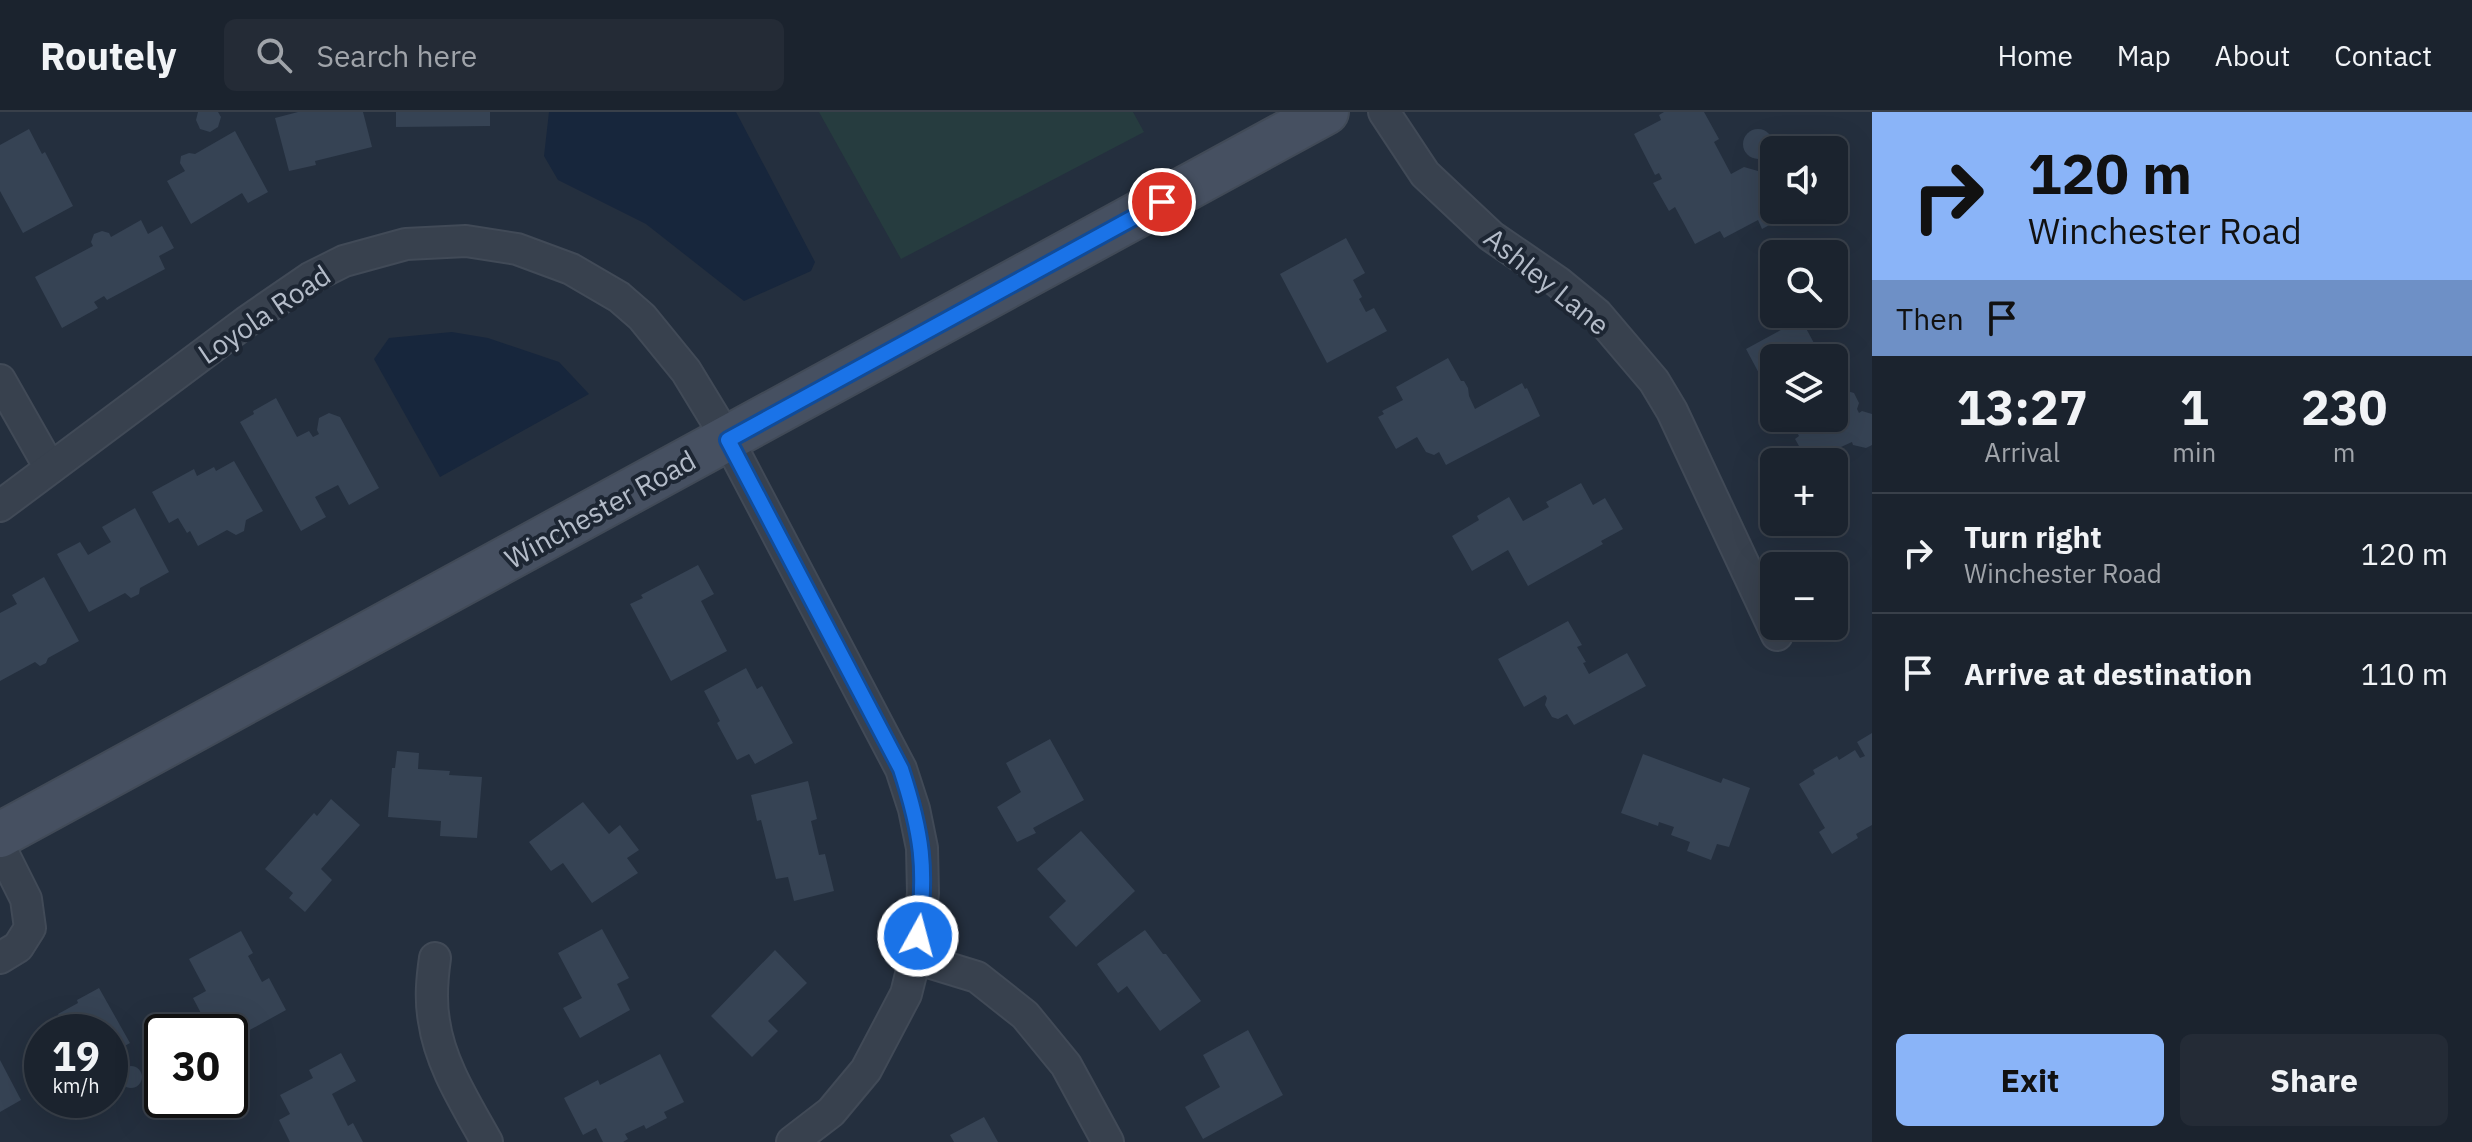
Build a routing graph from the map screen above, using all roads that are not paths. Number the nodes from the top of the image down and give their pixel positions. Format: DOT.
graph roads {
  1 [pos="1326,112"];
  2 [pos="1384,112"];
  3 [pos="0,380"];
  4 [pos="728,440"];
  5 [pos="50,468"];
  6 [pos="0,506"];
  7 [pos="1760,599"];
  8 [pos="0,835"];
  9 [pos="0,847"];
  10 [pos="0,958"];
  11 [pos="435,958"];
  12 [pos="915,958"];
  13 [pos="487,1142"];
  14 [pos="792,1142"];
  15 [pos="1108,1142"];
  1 -- 4 [label="main road, Winchester Road"];
  2 -- 7 [label="street, Ashley Lane"];
  3 -- 5 [label="street"];
  4 -- 5 [label="street, Loyola Road"];
  4 -- 8 [label="main road, Winchester Road"];
  4 -- 12 [label="street, Loyola Road"];
  5 -- 6 [label="street, Loyola Road"];
  9 -- 10 [label="street"];
  11 -- 13 [label="street"];
  12 -- 14 [label="street, Loyola Road"];
  12 -- 15 [label="street"];
}
